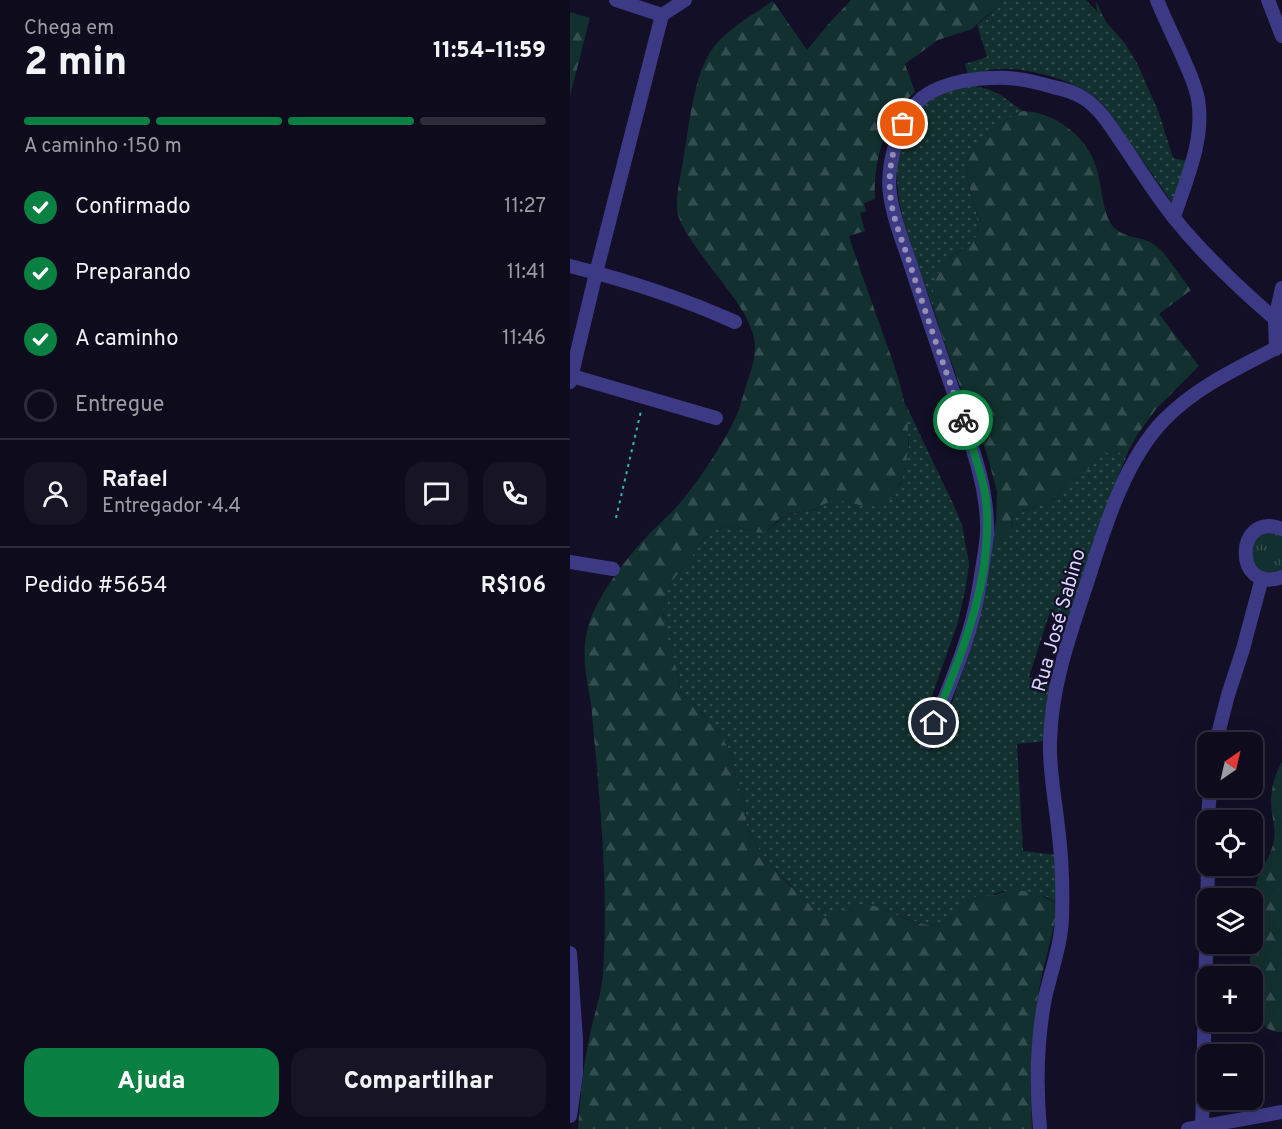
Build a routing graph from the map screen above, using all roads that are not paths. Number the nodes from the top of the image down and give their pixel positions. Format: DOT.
graph roads {
  1 [pos="616,0"];
  2 [pos="685,0"];
  3 [pos="1157,0"];
  4 [pos="1268,0"];
  5 [pos="662,15"];
  6 [pos="1282,36"];
  7 [pos="1174,217"];
  8 [pos="570,266"];
  9 [pos="596,273"];
  10 [pos="1282,288"];
  11 [pos="1275,319"];
  12 [pos="735,322"];
  13 [pos="1279,347"];
  14 [pos="571,379"];
  15 [pos="716,418"];
  16 [pos="1282,529"];
  17 [pos="570,562"];
  18 [pos="613,569"];
  19 [pos="1282,577"];
  20 [pos="1262,578"];
  21 [pos="1219,732"];
  22 [pos="927,742"];
  23 [pos="1208,876"];
  24 [pos="570,953"];
  25 [pos="1282,1112"];
  26 [pos="570,1116"];
  27 [pos="1202,1128"];
  28 [pos="1040,1129"];
  29 [pos="1188,1129"];
  1 -- 5 [label="street"];
  2 -- 5 [label="street"];
  3 -- 7 [label="street"];
  4 -- 6 [label="street"];
  5 -- 9 [label="street"];
  7 -- 11 [label="street"];
  7 -- 22 [label="street"];
  8 -- 9 [label="street"];
  9 -- 12 [label="street"];
  9 -- 14 [label="street"];
  10 -- 11 [label="street"];
  11 -- 13 [label="street"];
  13 -- 28 [label="street, Rua José Sabino"];
  14 -- 15 [label="street"];
  16 -- 20 [label="street"];
  17 -- 18 [label="street"];
  19 -- 20 [label="street"];
  20 -- 21 [label="street"];
  23 -- 27 [label="street"];
  24 -- 26 [label="street"];
  25 -- 27 [label="street"];
  27 -- 29 [label="street"];
}
